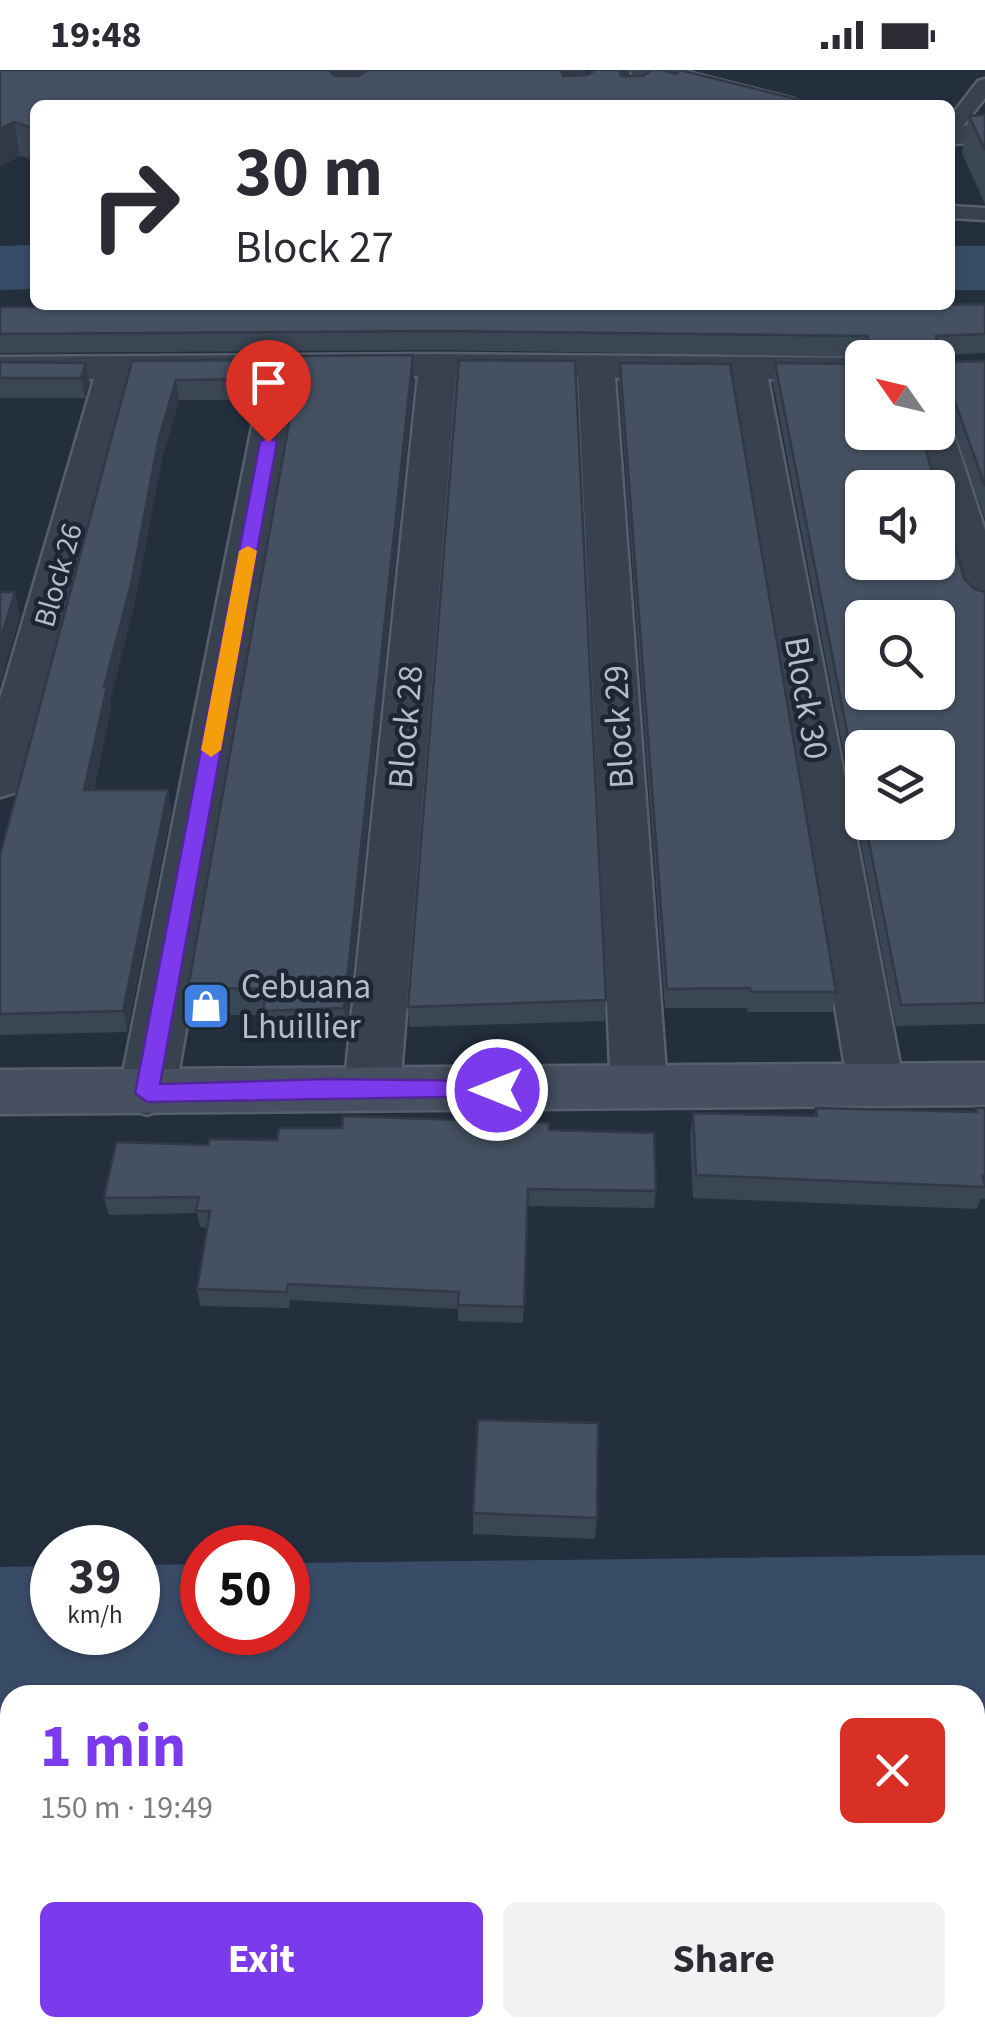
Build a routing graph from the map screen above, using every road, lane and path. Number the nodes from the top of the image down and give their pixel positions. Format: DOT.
graph roads {
  1 [pos="974,70"];
  2 [pos="985,77"];
  3 [pos="651,80"];
  4 [pos="985,84"];
  5 [pos="756,100"];
  6 [pos="955,126"];
  7 [pos="955,133"];
  8 [pos="985,134"];
  9 [pos="955,212"];
  10 [pos="985,214"];
  11 [pos="283,365"];
  12 [pos="438,365"];
  13 [pos="596,366"];
  14 [pos="0,368"];
  15 [pos="116,368"];
  16 [pos="845,369"];
  17 [pos="748,370"];
  18 [pos="940,450"];
  19 [pos="985,597"];
  20 [pos="0,781"];
  21 [pos="985,1084"];
  22 [pos="876,1085"];
  23 [pos="639,1087"];
  24 [pos="372,1088"];
  25 [pos="0,1092"];
  26 [pos="147,1093"];
  1 -- 2 [label="lane"];
  3 -- 5 [label="street"];
  4 -- 6 [label="lane"];
  7 -- 8 [label="street"];
  9 -- 10 [label="lane"];
  11 -- 12 [label="street"];
  11 -- 15 [label="street"];
  11 -- 26 [label="street"];
  12 -- 13 [label="street"];
  12 -- 24 [label="street, Block 28"];
  13 -- 17 [label="street"];
  13 -- 23 [label="street, Block 29"];
  14 -- 15 [label="street"];
  15 -- 20 [label="street, Block 26"];
  16 -- 17 [label="street"];
  17 -- 22 [label="street, Block 30"];
  18 -- 19 [label="street"];
  21 -- 22 [label="main road"];
  22 -- 23 [label="main road"];
  23 -- 24 [label="main road"];
  24 -- 26 [label="main road"];
  25 -- 26 [label="main road"];
}
